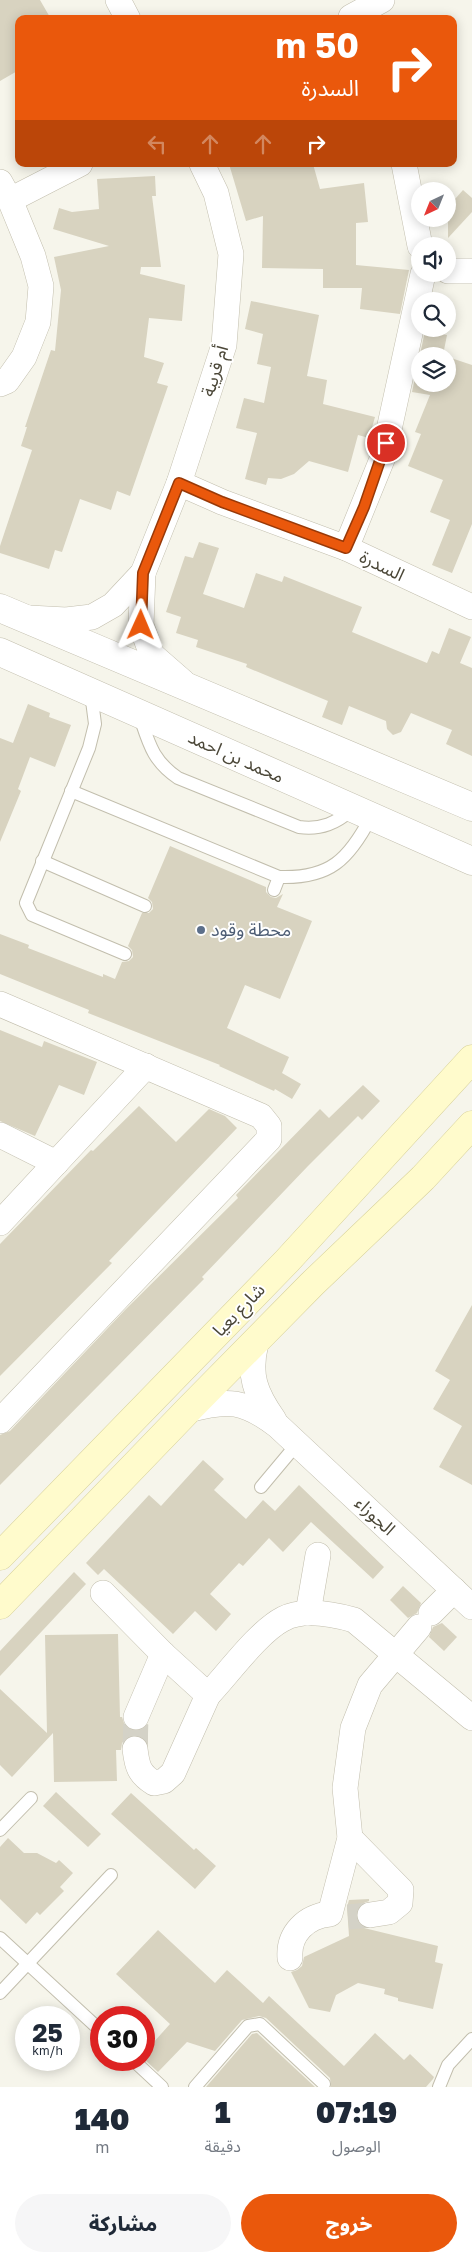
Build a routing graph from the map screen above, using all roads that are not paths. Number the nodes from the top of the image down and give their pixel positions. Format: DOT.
graph roads {
  1 [pos="118,0"];
  2 [pos="382,0"];
  3 [pos="348,12"];
  4 [pos="126,15"];
  5 [pos="72,167"];
  6 [pos="204,167"];
  7 [pos="405,167"];
  8 [pos="5,191"];
  9 [pos="418,237"];
  10 [pos="456,271"];
  11 [pos="472,271"];
  12 [pos="421,282"];
  13 [pos="0,384"];
  14 [pos="179,483"];
  15 [pos="346,548"];
  16 [pos="143,573"];
  17 [pos="472,607"];
  18 [pos="12,613"];
  19 [pos="0,652"];
  20 [pos="189,687"];
  21 [pos="92,694"];
  22 [pos="139,714"];
  23 [pos="71,790"];
  24 [pos="472,807"];
  25 [pos="362,813"];
  26 [pos="472,860"];
  27 [pos="42,861"];
  28 [pos="279,877"];
  29 [pos="274,890"];
  30 [pos="145,906"];
  31 [pos="125,954"];
  32 [pos="0,1004"];
  33 [pos="472,1059"];
  34 [pos="146,1066"];
  35 [pos="472,1125"];
  36 [pos="0,1135"];
  37 [pos="56,1163"];
  38 [pos="0,1223"];
  39 [pos="256,1342"];
  40 [pos="188,1410"];
  41 [pos="0,1421"];
  42 [pos="278,1426"];
  43 [pos="297,1444"];
  44 [pos="261,1487"];
  45 [pos="318,1555"];
  46 [pos="0,1556"];
  47 [pos="454,1590"];
  48 [pos="103,1593"];
  49 [pos="0,1605"];
  50 [pos="472,1607"];
  51 [pos="308,1613"];
  52 [pos="396,1652"];
  53 [pos="163,1654"];
  54 [pos="208,1695"];
  55 [pos="136,1717"];
  56 [pos="472,1718"];
  57 [pos="135,1749"];
  58 [pos="31,1798"];
  59 [pos="0,1830"];
  60 [pos="350,1838"];
  61 [pos="111,1875"];
  62 [pos="349,1915"];
  63 [pos="0,1938"];
  64 [pos="290,1958"];
  65 [pos="29,1964"];
  66 [pos="0,1993"];
  67 [pos="90,2021"];
  68 [pos="472,2040"];
  69 [pos="144,2071"];
  70 [pos="324,2084"];
  71 [pos="162,2087"];
  72 [pos="195,2087"];
  73 [pos="439,2087"];
  1 -- 4 [label="street"];
  2 -- 3 [label="street"];
  5 -- 8 [label="street"];
  6 -- 14 [label="street, أم قريبة"];
  7 -- 9 [label="street"];
  8 -- 13 [label="street"];
  10 -- 11 [label="street"];
  12 -- 15 [label="street"];
  14 -- 15 [label="street, السدرة"];
  14 -- 16 [label="street, أم قريبة"];
  15 -- 17 [label="street, السدرة"];
  16 -- 18 [label="street, أم قريبة"];
  16 -- 20 [label="street, أم قريبة"];
  18 -- 20 [label="street"];
  19 -- 21 [label="street, محمد بن احمد"];
  20 -- 24 [label="street"];
  21 -- 22 [label="street, محمد بن احمد"];
  21 -- 23 [label="lane"];
  22 -- 25 [label="street, محمد بن احمد"];
  22 -- 25 [label="lane"];
  23 -- 27 [label="lane"];
  23 -- 28 [label="lane"];
  25 -- 26 [label="street, محمد بن احمد"];
  25 -- 28 [label="lane"];
  27 -- 30 [label="lane"];
  27 -- 31 [label="lane"];
  28 -- 29 [label="lane"];
  32 -- 34 [label="street"];
  33 -- 46 [label="main road, شارع بعيا"];
  34 -- 37 [label="street"];
  34 -- 41 [label="street"];
  35 -- 39 [label="main road, شارع بعيا"];
  36 -- 37 [label="street"];
  37 -- 38 [label="street"];
  39 -- 40 [label="main road, شارع بعيا"];
  39 -- 42 [label="street"];
  40 -- 42 [label="street"];
  40 -- 49 [label="main road, شارع بعيا"];
  42 -- 43 [label="street, الجوزاء"];
  43 -- 44 [label="lane"];
  43 -- 47 [label="street, الجوزاء"];
  45 -- 51 [label="street"];
  47 -- 50 [label="street, الجوزاء"];
  47 -- 52 [label="street"];
  48 -- 53 [label="street"];
  51 -- 52 [label="street"];
  51 -- 54 [label="street"];
  52 -- 56 [label="street"];
  52 -- 60 [label="street"];
  53 -- 54 [label="street"];
  53 -- 55 [label="street"];
  54 -- 57 [label="street"];
  58 -- 59 [label="lane"];
  60 -- 62 [label="street"];
  60 -- 62 [label="street"];
  61 -- 65 [label="lane"];
  62 -- 64 [label="street"];
  63 -- 65 [label="lane"];
  65 -- 66 [label="lane"];
  65 -- 67 [label="lane"];
  68 -- 73 [label="lane"];
  69 -- 71 [label="lane"];
  70 -- 72 [label="lane"];
}
